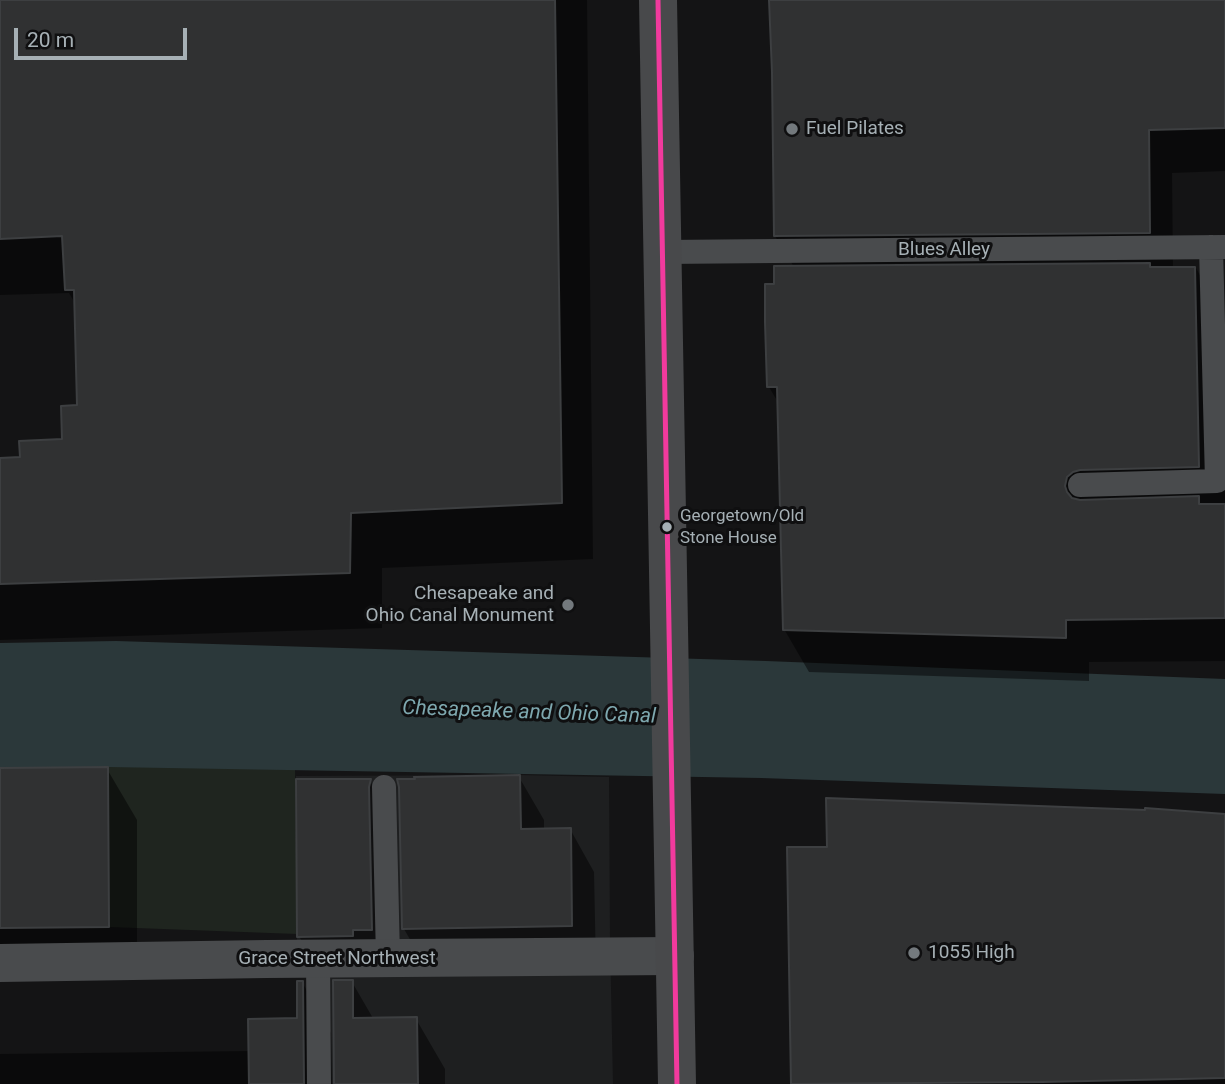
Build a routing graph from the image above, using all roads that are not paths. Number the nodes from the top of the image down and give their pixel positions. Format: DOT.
graph roads {
  1 [pos="658,0"];
  2 [pos="1218,247"];
  3 [pos="663,252"];
  4 [pos="1080,485"];
  5 [pos="384,787"];
  6 [pos="675,956"];
  7 [pos="388,958"];
  8 [pos="318,959"];
  9 [pos="0,963"];
  10 [pos="319,1084"];
  11 [pos="677,1084"];
  1 -- 3 [label="main road"];
  2 -- 3 [label="lane, Blues Alley"];
  2 -- 4 [label="lane"];
  3 -- 6 [label="main road"];
  5 -- 7 [label="lane"];
  6 -- 7 [label="street, Grace Street Northwest"];
  6 -- 11 [label="main road"];
  7 -- 8 [label="street, Grace Street Northwest"];
  8 -- 9 [label="street, Grace Street Northwest"];
  8 -- 10 [label="lane"];
}
